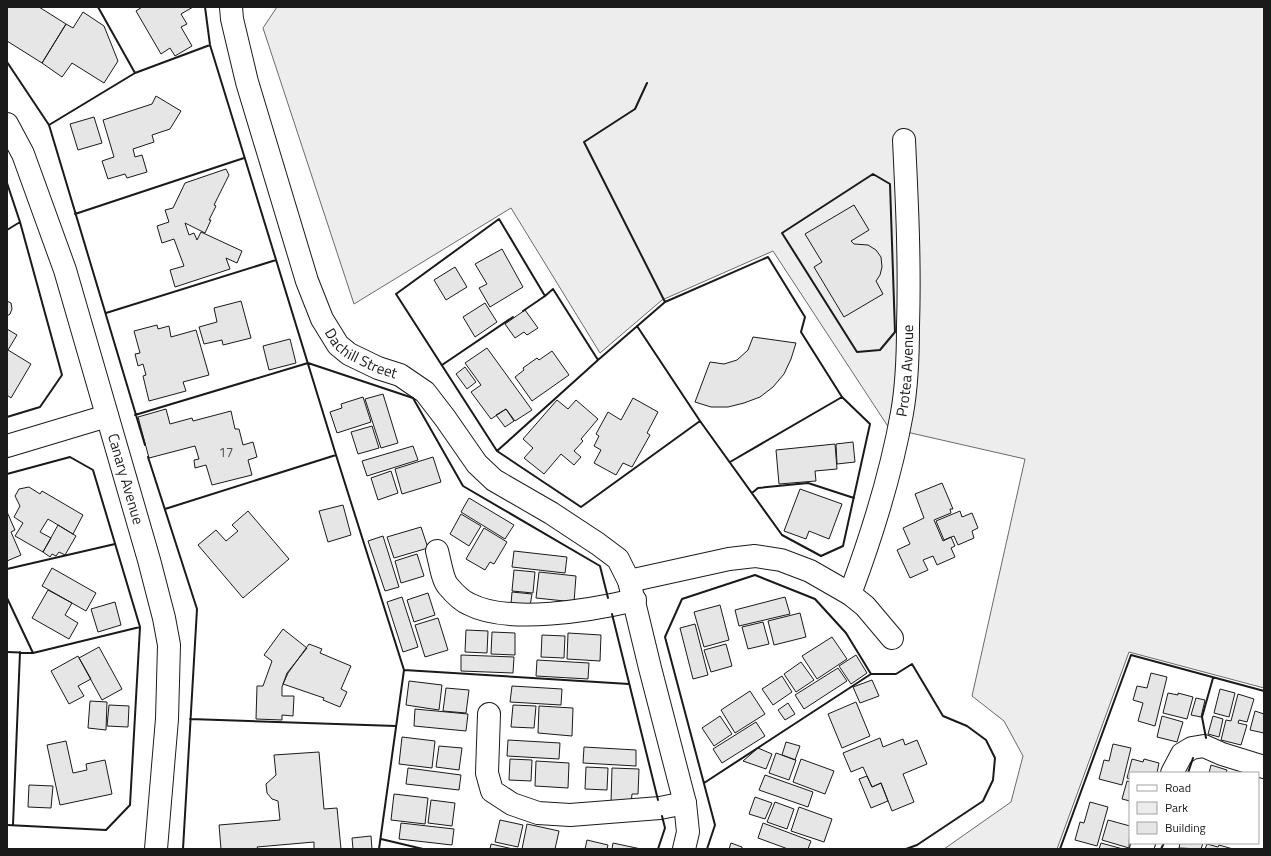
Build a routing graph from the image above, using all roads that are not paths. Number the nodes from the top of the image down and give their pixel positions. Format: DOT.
graph roads {
  1 [pos="231,7"];
  2 [pos="7,124"];
  3 [pos="904,140"];
  4 [pos="106,416"];
  5 [pos="7,446"];
  6 [pos="437,551"];
  7 [pos="632,590"];
  8 [pos="850,594"];
  9 [pos="892,638"];
  10 [pos="489,714"];
  11 [pos="1264,767"];
  12 [pos="1173,772"];
  13 [pos="685,802"];
  14 [pos="156,849"];
  15 [pos="684,849"];
  1 -- 7 [label="street, Dachill Street"];
  2 -- 4 [label="street, Canary Avenue"];
  3 -- 8 [label="street, Protea Avenue"];
  4 -- 5 [label="street"];
  4 -- 14 [label="street, Canary Avenue"];
  6 -- 7 [label="street"];
  7 -- 8 [label="street"];
  7 -- 13 [label="street, Dachill Street"];
  8 -- 9 [label="street"];
  10 -- 13 [label="street"];
  11 -- 12 [label="street"];
  13 -- 15 [label="street, Dachill Street"];
}
